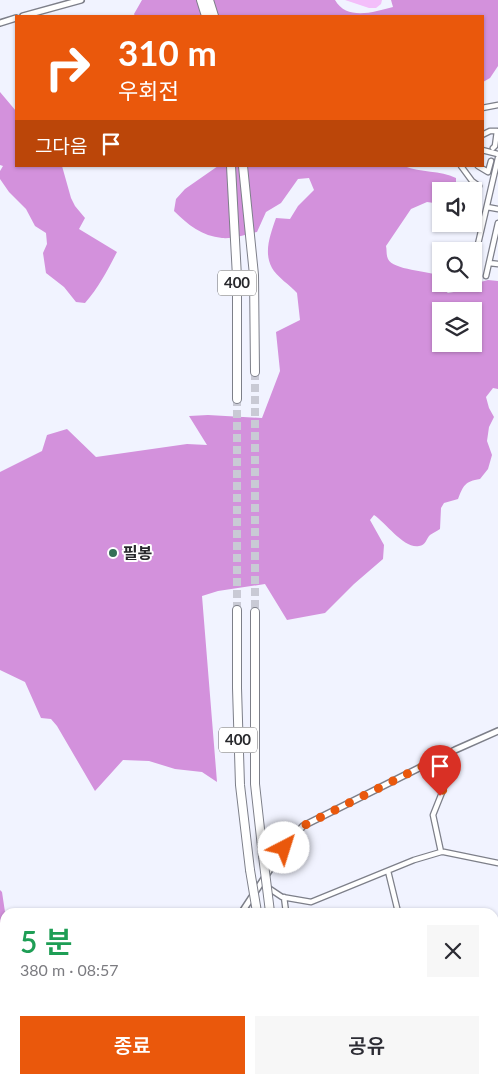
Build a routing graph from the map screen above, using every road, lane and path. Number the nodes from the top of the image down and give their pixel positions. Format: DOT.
graph roads {
  1 [pos="81,0"];
  2 [pos="202,0"];
  3 [pos="209,0"];
  4 [pos="27,15"];
  5 [pos="206,15"];
  6 [pos="214,15"];
  7 [pos="15,18"];
  8 [pos="0,23"];
  9 [pos="498,105"];
  10 [pos="484,108"];
  11 [pos="484,134"];
  12 [pos="493,148"];
  13 [pos="484,151"];
  14 [pos="498,156"];
  15 [pos="491,161"];
  16 [pos="231,167"];
  17 [pos="243,167"];
  18 [pos="462,167"];
  19 [pos="480,167"];
  20 [pos="473,182"];
  21 [pos="487,207"];
  22 [pos="498,209"];
  23 [pos="498,223"];
  24 [pos="478,242"];
  25 [pos="489,263"];
  26 [pos="498,264"];
  27 [pos="486,276"];
  28 [pos="255,372"];
  29 [pos="237,399"];
  30 [pos="237,610"];
  31 [pos="256,612"];
  32 [pos="498,731"];
  33 [pos="447,754"];
  34 [pos="440,852"];
  35 [pos="498,863"];
  36 [pos="388,871"];
  37 [pos="262,884"];
  38 [pos="284,897"];
  39 [pos="245,908"];
  40 [pos="256,908"];
  41 [pos="270,908"];
  42 [pos="285,908"];
  43 [pos="397,908"];
  1 -- 4 [label="street"];
  2 -- 5 [label="highway"];
  3 -- 6 [label="highway"];
  7 -- 8 [label="street"];
  9 -- 10 [label="street"];
  11 -- 12 [label="street"];
  13 -- 14 [label="street"];
  14 -- 21 [label="street"];
  15 -- 19 [label="street"];
  16 -- 29 [label="highway, 400"];
  17 -- 28 [label="highway, 400"];
  18 -- 20 [label="street"];
  21 -- 22 [label="street"];
  21 -- 24 [label="street"];
  23 -- 25 [label="street"];
  25 -- 26 [label="street"];
  25 -- 27 [label="street"];
  30 -- 40 [label="highway, 400, bridge"];
  31 -- 41 [label="highway, 400, bridge"];
  32 -- 33 [label="street"];
  33 -- 34 [label="street"];
  33 -- 37 [label="street"];
  34 -- 35 [label="street"];
  34 -- 36 [label="street"];
  36 -- 38 [label="street"];
  36 -- 43 [label="street"];
  37 -- 38 [label="street"];
  37 -- 39 [label="street"];
  38 -- 42 [label="street"];
}
